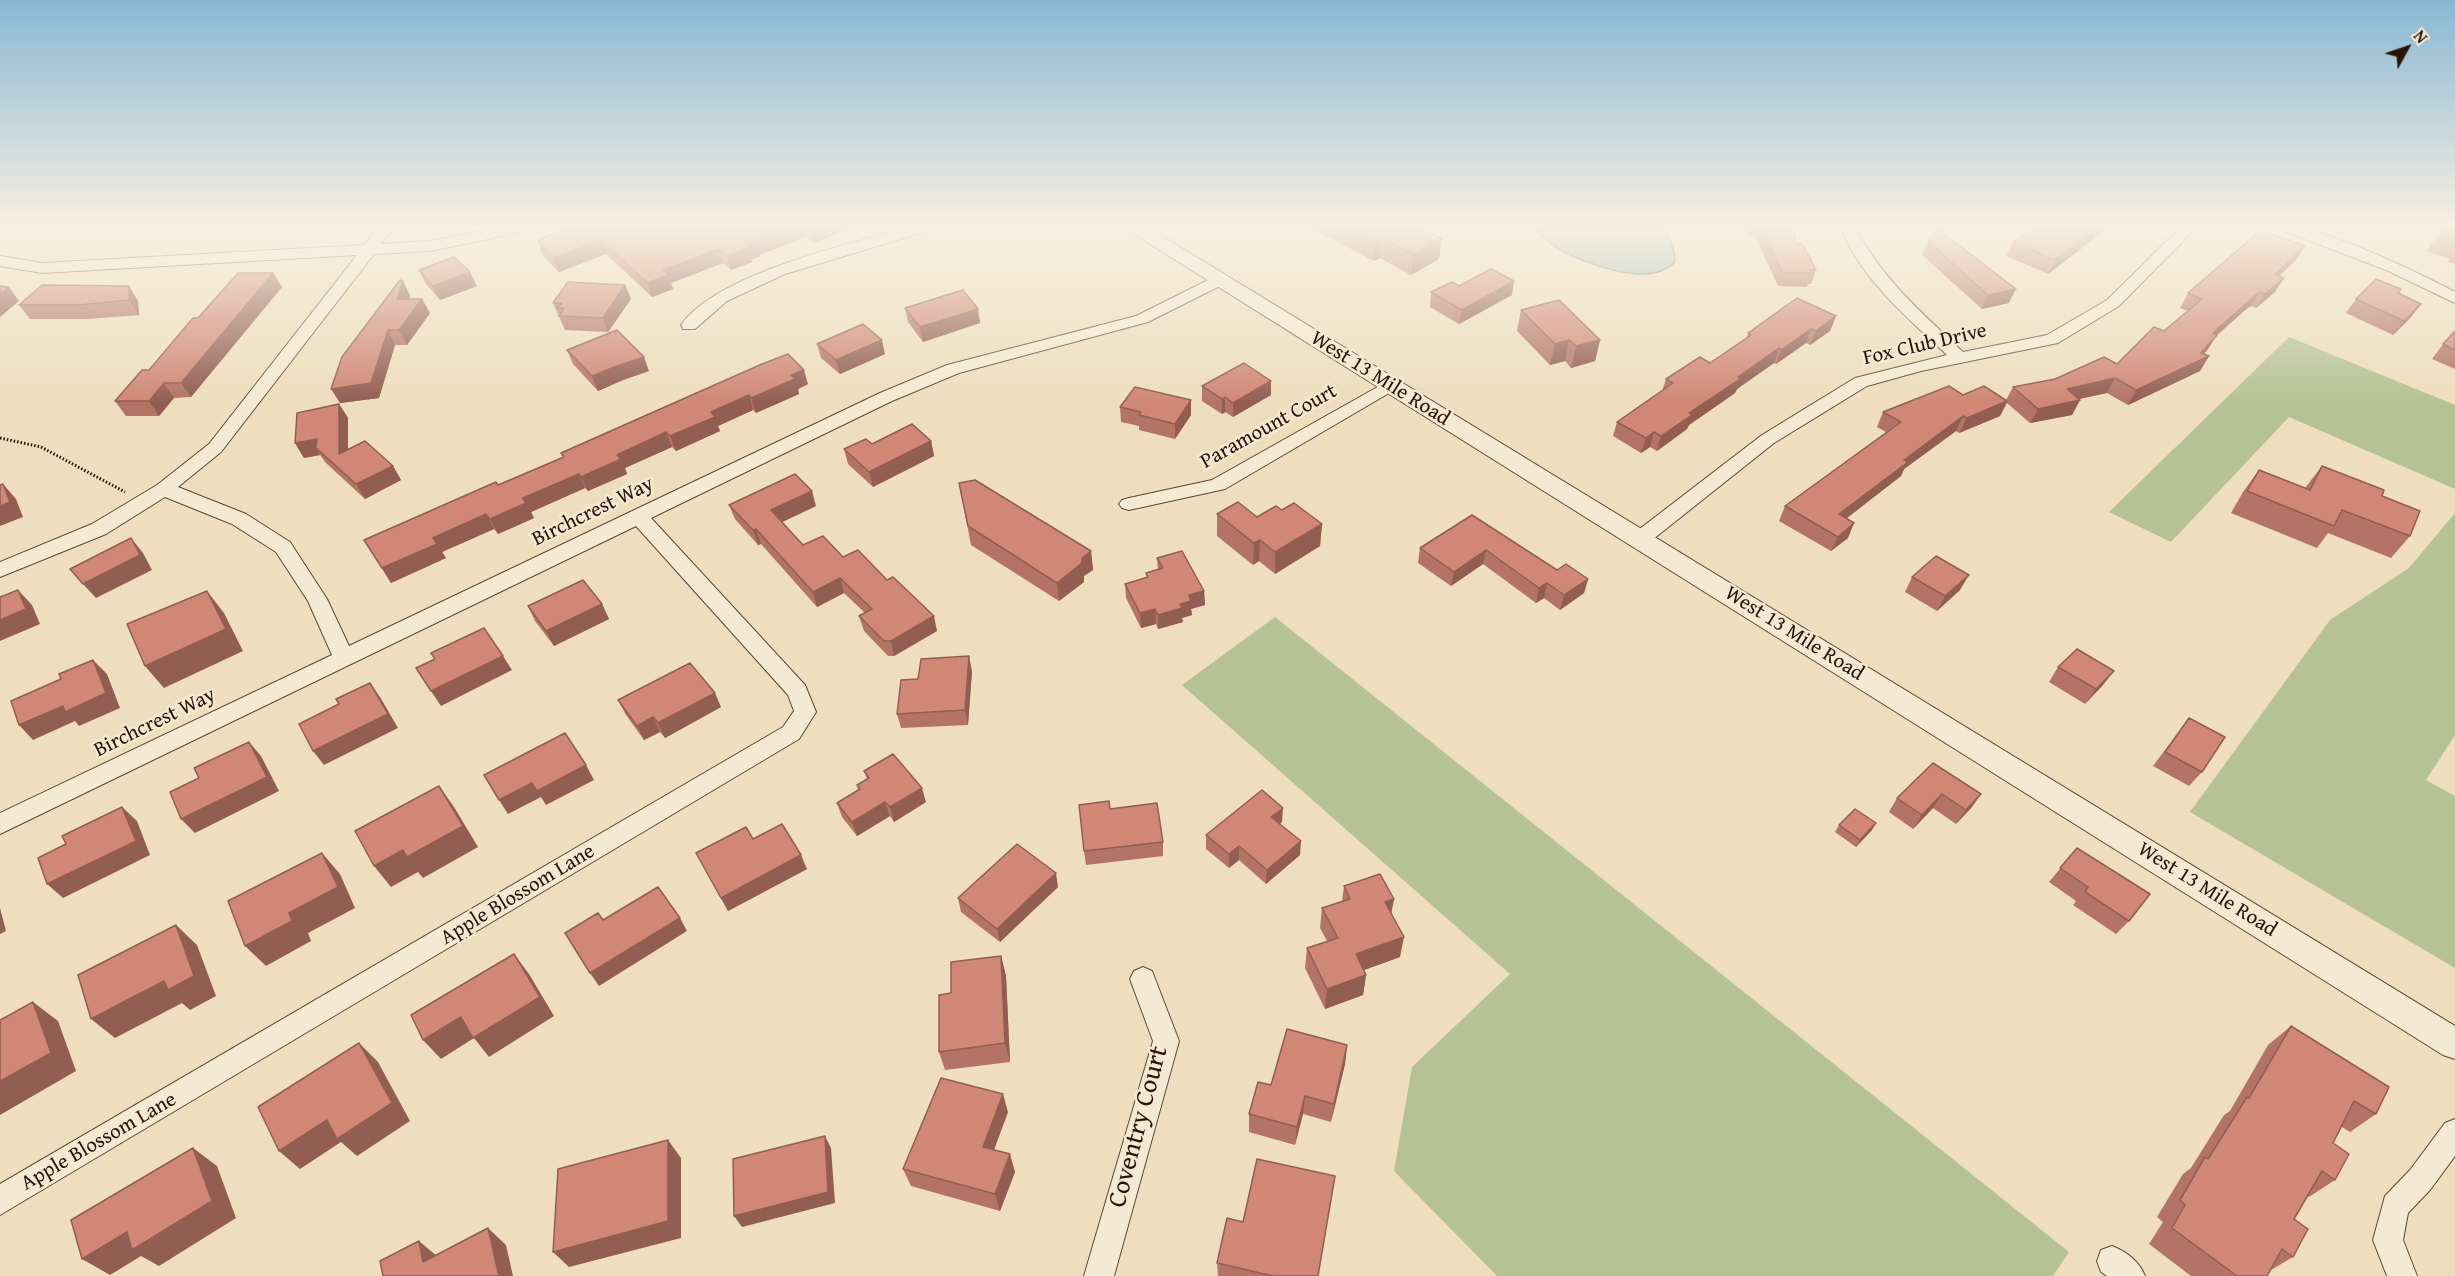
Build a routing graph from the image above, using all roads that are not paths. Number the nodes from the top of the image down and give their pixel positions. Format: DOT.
graph roads {
  1 [pos="342,285"];
  2 [pos="750,285"];
  3 [pos="1211,285"];
  4 [pos="1227,285"];
  5 [pos="1886,285"];
  6 [pos="2131,285"];
  7 [pos="2430,285"];
  8 [pos="2455,298"];
  9 [pos="689,325"];
  10 [pos="1961,359"];
  11 [pos="1390,385"];
  12 [pos="164,489"];
  13 [pos="1129,504"];
  14 [pos="639,517"];
  15 [pos="1640,539"];
  16 [pos="0,570"];
  17 [pos="344,658"];
  18 [pos="0,824"];
  19 [pos="1143,980"];
  20 [pos="2455,1044"];
  21 [pos="2455,1133"];
  22 [pos="0,1200"];
  23 [pos="1099,1276"];
  24 [pos="2402,1276"];
  1 -- 12 [label="street"];
  2 -- 9 [label="street"];
  3 -- 14 [label="street, Birchcrest Way"];
  4 -- 11 [label="street, West 13 Mile Road"];
  5 -- 10 [label="street"];
  6 -- 10 [label="street, Fox Club Drive"];
  7 -- 8 [label="street"];
  10 -- 15 [label="street, Fox Club Drive"];
  11 -- 13 [label="street, Paramount Court"];
  11 -- 15 [label="street, West 13 Mile Road"];
  12 -- 16 [label="street"];
  12 -- 17 [label="street"];
  14 -- 17 [label="street, Birchcrest Way"];
  14 -- 22 [label="street, Apple Blossom Lane"];
  15 -- 20 [label="street, West 13 Mile Road"];
  17 -- 18 [label="street, Birchcrest Way"];
  19 -- 23 [label="street, Coventry Court"];
  21 -- 24 [label="street"];
}
